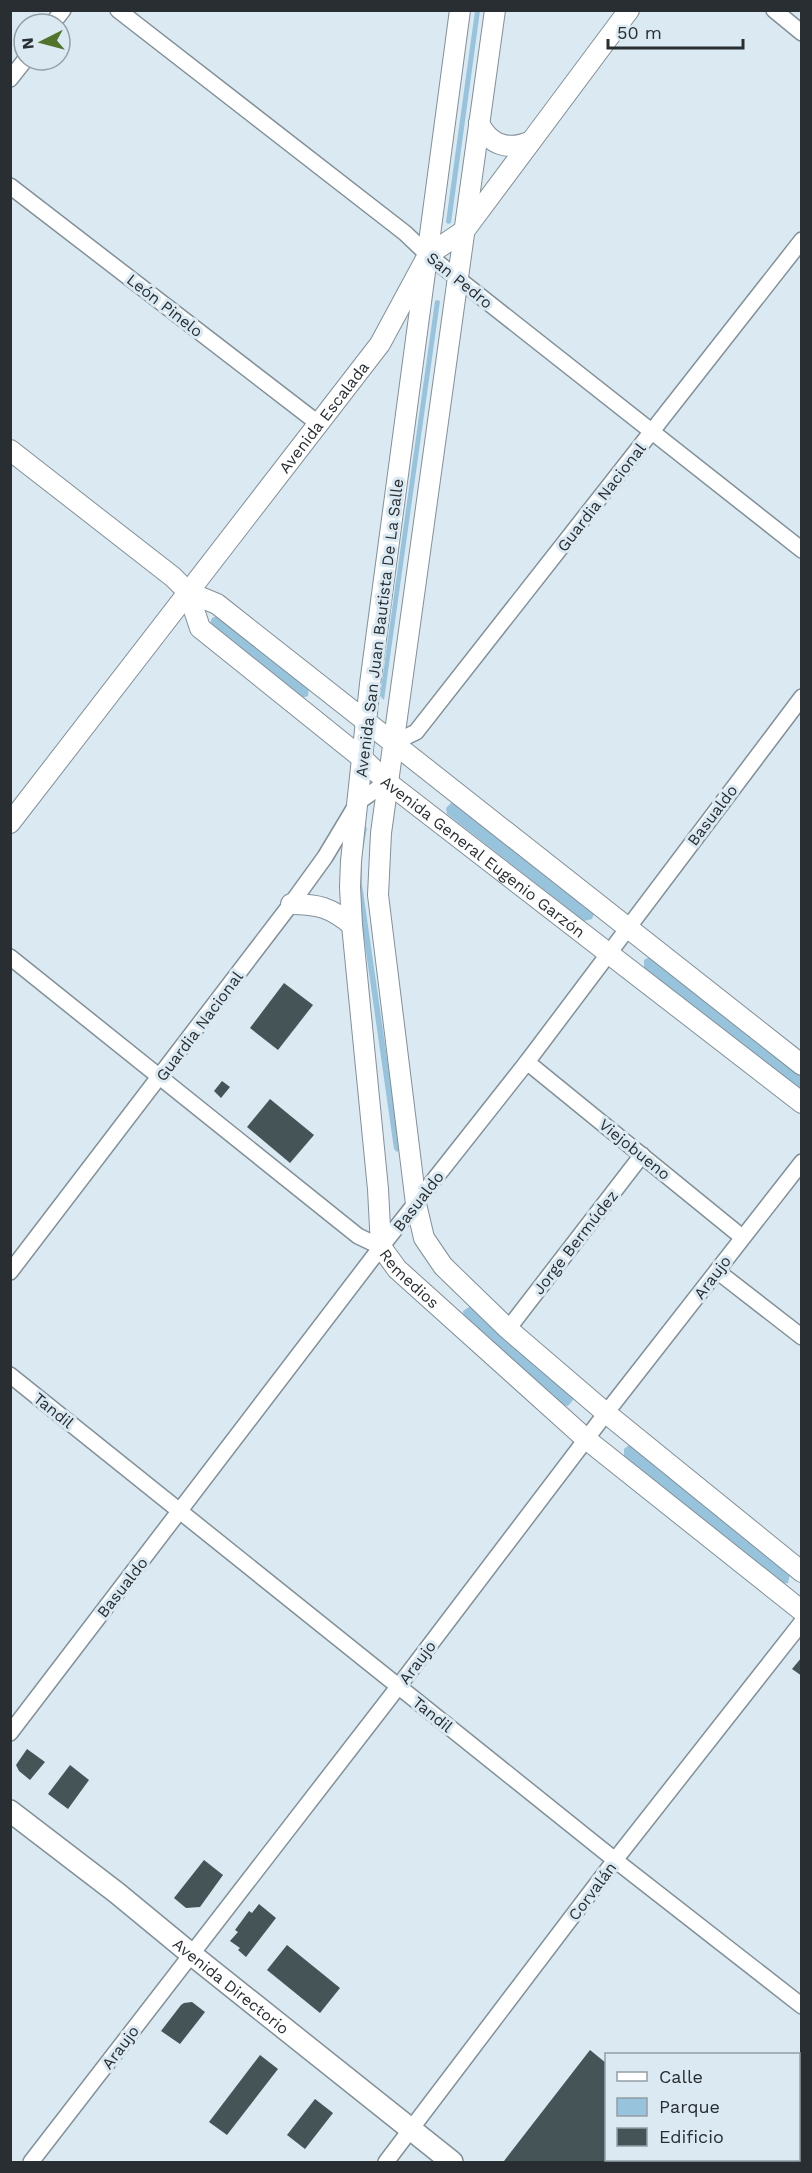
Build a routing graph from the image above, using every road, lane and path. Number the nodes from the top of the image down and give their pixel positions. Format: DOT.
graph roads {
  1 [pos="118,10"];
  2 [pos="460,10"];
  3 [pos="495,10"];
  4 [pos="629,10"];
  5 [pos="774,10"];
  6 [pos="801,33"];
  7 [pos="479,123"];
  8 [pos="531,141"];
  9 [pos="10,186"];
  10 [pos="465,230"];
  11 [pos="801,240"];
  12 [pos="428,255"];
  13 [pos="458,277"];
  14 [pos="319,424"];
  15 [pos="652,432"];
  16 [pos="10,450"];
  17 [pos="801,550"];
  18 [pos="188,592"];
  19 [pos="801,697"];
  20 [pos="367,722"];
  21 [pos="393,743"];
  22 [pos="363,759"];
  23 [pos="387,782"];
  24 [pos="358,802"];
  25 [pos="10,823"];
  26 [pos="291,904"];
  27 [pos="352,925"];
  28 [pos="626,928"];
  29 [pos="608,952"];
  30 [pos="10,957"];
  31 [pos="526,1062"];
  32 [pos="801,1065"];
  33 [pos="160,1078"];
  34 [pos="801,1103"];
  35 [pos="642,1155"];
  36 [pos="801,1162"];
  37 [pos="416,1204"];
  38 [pos="742,1237"];
  39 [pos="381,1248"];
  40 [pos="717,1271"];
  41 [pos="10,1272"];
  42 [pos="508,1329"];
  43 [pos="801,1337"];
  44 [pos="10,1375"];
  45 [pos="606,1413"];
  46 [pos="586,1439"];
  47 [pos="181,1511"];
  48 [pos="801,1572"];
  49 [pos="801,1611"];
  50 [pos="801,1622"];
  51 [pos="398,1687"];
  52 [pos="10,1733"];
  53 [pos="10,1811"];
  54 [pos="615,1860"];
  55 [pos="191,1954"];
  56 [pos="801,2006"];
  57 [pos="411,2130"];
  58 [pos="31,2163"];
  59 [pos="386,2163"];
  60 [pos="452,2163"];
  1 -- 12 [label="street, San Pedro"];
  2 -- 12 [label="street, Avenida San Juan Bautista De La Salle"];
  3 -- 7 [label="street, Avenida San Juan Bautista De La Salle"];
  4 -- 8 [label="street, Avenida Escalada"];
  5 -- 6 [label="street"];
  7 -- 8 [label="street"];
  7 -- 10 [label="street, Avenida San Juan Bautista De La Salle"];
  8 -- 10 [label="street, Avenida Escalada"];
  9 -- 14 [label="street, León Pinelo"];
  10 -- 12 [label="street, Avenida Escalada"];
  10 -- 13 [label="street, Avenida San Juan Bautista De La Salle"];
  11 -- 15 [label="street, Guardia Nacional"];
  12 -- 13 [label="street, San Pedro"];
  12 -- 14 [label="street, Avenida Escalada"];
  12 -- 20 [label="street, Avenida San Juan Bautista De La Salle"];
  13 -- 15 [label="street, San Pedro"];
  13 -- 21 [label="street, Avenida San Juan Bautista De La Salle"];
  14 -- 18 [label="street, Avenida Escalada"];
  15 -- 17 [label="street, San Pedro"];
  15 -- 21 [label="street, Guardia Nacional"];
  16 -- 18 [label="street, Avenida General Eugenio Garzón"];
  18 -- 20 [label="street, Avenida General Eugenio Garzón"];
  18 -- 22 [label="street, Avenida General Eugenio Garzón"];
  18 -- 25 [label="street, Avenida Escalada"];
  19 -- 28 [label="street, Basualdo"];
  20 -- 21 [label="street, Avenida General Eugenio Garzón"];
  20 -- 22 [label="street, Avenida San Juan Bautista De La Salle"];
  21 -- 23 [label="street, Avenida San Juan Bautista De La Salle"];
  21 -- 28 [label="street, Avenida General Eugenio Garzón"];
  22 -- 23 [label="street, Avenida General Eugenio Garzón"];
  22 -- 24 [label="street, Avenida San Juan Bautista De La Salle"];
  23 -- 24 [label="street, Guardia Nacional"];
  23 -- 29 [label="street, Avenida General Eugenio Garzón"];
  23 -- 37 [label="street, Avenida San Juan Bautista De La Salle"];
  24 -- 26 [label="street, Guardia Nacional"];
  24 -- 27 [label="street, Avenida San Juan Bautista De La Salle"];
  26 -- 27 [label="street"];
  26 -- 33 [label="street, Guardia Nacional"];
  27 -- 39 [label="street, Avenida San Juan Bautista De La Salle"];
  28 -- 29 [label="street, Basualdo"];
  28 -- 32 [label="street, Avenida General Eugenio Garzón"];
  29 -- 31 [label="street, Basualdo"];
  29 -- 34 [label="street, Avenida General Eugenio Garzón"];
  30 -- 33 [label="street, Remedios"];
  31 -- 35 [label="street, Viejobueno"];
  31 -- 37 [label="street, Basualdo"];
  33 -- 39 [label="street, Remedios"];
  33 -- 41 [label="street, Guardia Nacional"];
  35 -- 38 [label="street, Viejobueno"];
  35 -- 42 [label="street, Jorge Bermúdez"];
  36 -- 38 [label="street, Araujo"];
  37 -- 39 [label="street, Basualdo"];
  37 -- 42 [label="street, Remedios"];
  38 -- 40 [label="street, Araujo"];
  39 -- 46 [label="street, Remedios"];
  39 -- 47 [label="street, Basualdo"];
  40 -- 43 [label="street"];
  40 -- 45 [label="street, Araujo"];
  42 -- 45 [label="street, Remedios"];
  44 -- 47 [label="street, Tandil"];
  45 -- 46 [label="street, Araujo"];
  45 -- 48 [label="street, Remedios"];
  46 -- 49 [label="street, Remedios"];
  46 -- 51 [label="street, Araujo"];
  47 -- 51 [label="street, Tandil"];
  47 -- 52 [label="street, Basualdo"];
  50 -- 54 [label="street, Corvalán"];
  51 -- 54 [label="street, Tandil"];
  51 -- 55 [label="street, Araujo"];
  53 -- 55 [label="main road, Avenida Directorio"];
  54 -- 56 [label="street, Tandil"];
  54 -- 57 [label="street, Corvalán"];
  55 -- 57 [label="main road, Avenida Directorio"];
  55 -- 58 [label="street, Araujo"];
  57 -- 59 [label="street, Corvalán"];
  57 -- 60 [label="main road, Avenida Directorio"];
}
